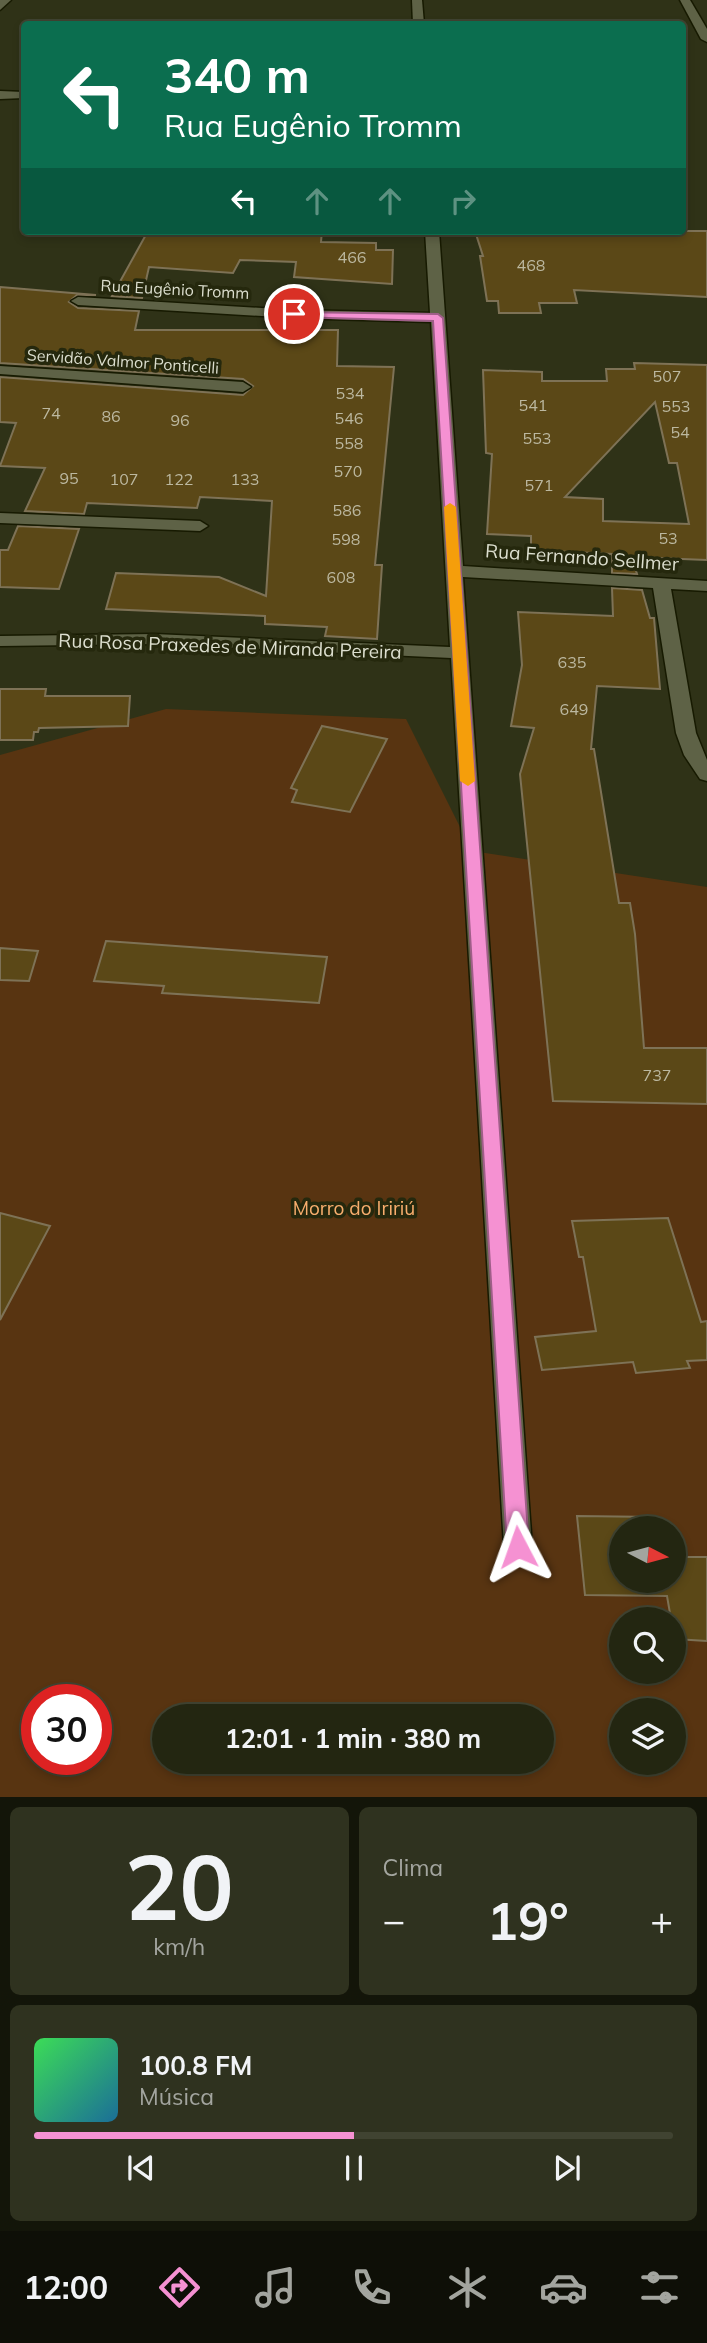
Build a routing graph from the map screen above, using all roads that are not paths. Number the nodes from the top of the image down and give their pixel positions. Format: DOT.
graph roads {
  1 [pos="6,0"];
  2 [pos="417,0"];
  3 [pos="685,0"];
  4 [pos="0,7"];
  5 [pos="419,21"];
  6 [pos="707,39"];
  7 [pos="0,95"];
  8 [pos="21,95"];
  9 [pos="432,235"];
  10 [pos="78,301"];
  11 [pos="438,318"];
  12 [pos="0,370"];
  13 [pos="243,387"];
  14 [pos="0,518"];
  15 [pos="200,526"];
  16 [pos="454,570"];
  17 [pos="661,583"];
  18 [pos="707,586"];
  19 [pos="0,641"];
  20 [pos="459,653"];
  21 [pos="707,775"];
  22 [pos="518,1547"];
  1 -- 4 [label="street"];
  2 -- 5 [label="street"];
  3 -- 6 [label="street"];
  7 -- 8 [label="street"];
  9 -- 11 [label="street"];
  10 -- 11 [label="street, Rua Eugênio Tromm"];
  11 -- 16 [label="street"];
  12 -- 13 [label="street, Servidão Valmor Ponticelli"];
  14 -- 15 [label="street"];
  16 -- 17 [label="street, Rua Fernando Sellmer"];
  16 -- 20 [label="street"];
  17 -- 18 [label="street, Rua Fernando Sellmer"];
  17 -- 21 [label="street"];
  19 -- 20 [label="street, Rua Rosa Praxedes de Miranda Pereira"];
  20 -- 22 [label="street"];
}
